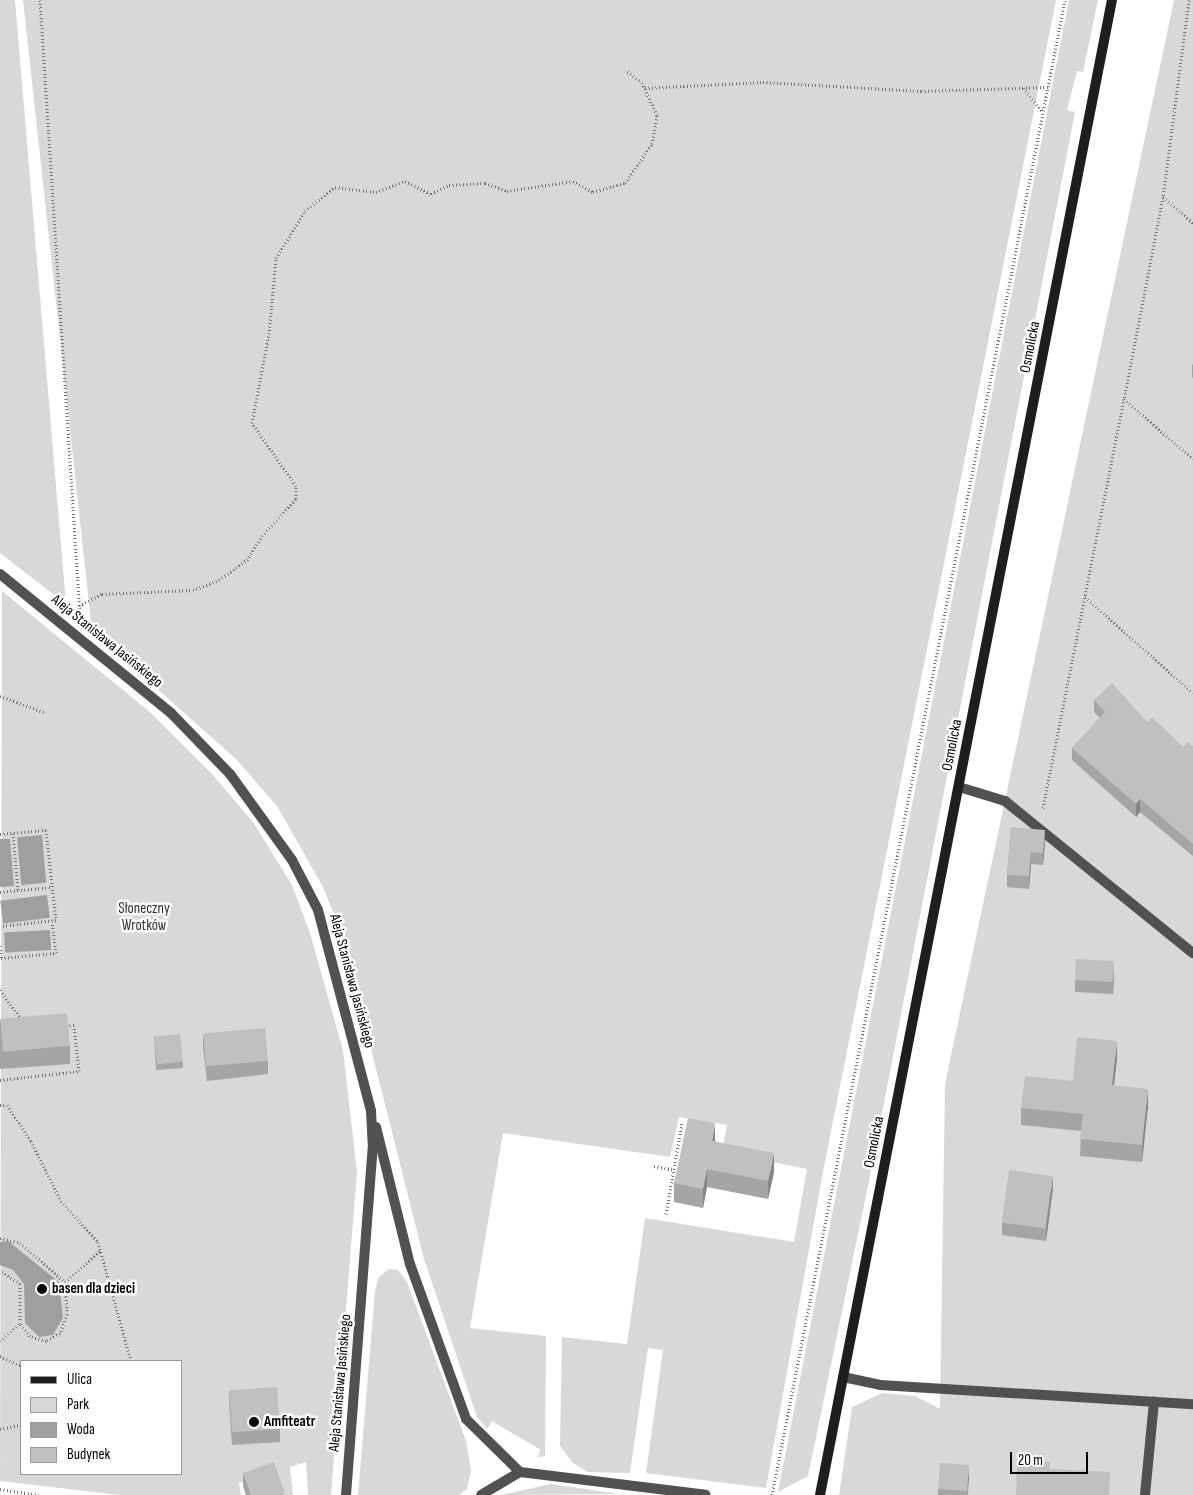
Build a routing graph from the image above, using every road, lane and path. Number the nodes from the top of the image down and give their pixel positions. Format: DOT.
graph roads {
  1 [pos="40,0"];
  2 [pos="1065,0"];
  3 [pos="1112,0"];
  4 [pos="1189,0"];
  5 [pos="626,70"];
  6 [pos="1048,87"];
  7 [pos="645,88"];
  8 [pos="1023,88"];
  9 [pos="1043,112"];
  10 [pos="1163,197"];
  11 [pos="1193,223"];
  12 [pos="1124,399"];
  13 [pos="1193,459"];
  14 [pos="0,574"];
  15 [pos="1085,596"];
  16 [pos="79,606"];
  17 [pos="74,619"];
  18 [pos="1193,693"];
  19 [pos="0,696"];
  20 [pos="46,713"];
  21 [pos="959,787"];
  22 [pos="1039,829"];
  23 [pos="13,833"];
  24 [pos="0,834"];
  25 [pos="52,887"];
  26 [pos="18,890"];
  27 [pos="0,892"];
  28 [pos="52,921"];
  29 [pos="0,926"];
  30 [pos="0,946"];
  31 [pos="1193,954"];
  32 [pos="0,990"];
  33 [pos="23,1022"];
  34 [pos="56,1027"];
  35 [pos="0,1080"];
  36 [pos="0,1105"];
  37 [pos="371,1111"];
  38 [pos="682,1122"];
  39 [pos="654,1166"];
  40 [pos="674,1170"];
  41 [pos="666,1214"];
  42 [pos="0,1238"];
  43 [pos="100,1250"];
  44 [pos="0,1270"];
  45 [pos="65,1282"];
  46 [pos="20,1323"];
  47 [pos="0,1341"];
  48 [pos="0,1356"];
  49 [pos="131,1360"];
  50 [pos="20,1366"];
  51 [pos="843,1377"];
  52 [pos="1154,1401"];
  53 [pos="1193,1404"];
  54 [pos="20,1425"];
  55 [pos="0,1429"];
  56 [pos="520,1472"];
  57 [pos="0,1489"];
  58 [pos="39,1495"];
  59 [pos="346,1495"];
  60 [pos="481,1495"];
  61 [pos="706,1495"];
  62 [pos="772,1495"];
  63 [pos="820,1495"];
  64 [pos="1145,1495"];
  1 -- 16 [label="path"];
  2 -- 6 [label="path"];
  3 -- 21 [label="street, Osmolicka"];
  4 -- 10 [label="path"];
  5 -- 7 [label="path"];
  6 -- 8 [label="path"];
  6 -- 9 [label="path"];
  7 -- 8 [label="path"];
  7 -- 16 [label="path"];
  8 -- 9 [label="path"];
  9 -- 62 [label="path"];
  10 -- 11 [label="path"];
  10 -- 12 [label="path"];
  12 -- 13 [label="path"];
  12 -- 15 [label="path"];
  14 -- 37 [label="street, Aleja Stanisława Jasińskiego"];
  15 -- 18 [label="path"];
  15 -- 22 [label="path"];
  16 -- 17 [label="path"];
  19 -- 20 [label="path"];
  21 -- 22 [label="street"];
  21 -- 51 [label="street, Osmolicka"];
  22 -- 31 [label="street"];
  23 -- 24 [label="path"];
  23 -- 25 [label="path"];
  23 -- 26 [label="path"];
  25 -- 26 [label="path"];
  25 -- 28 [label="path"];
  26 -- 27 [label="path"];
  28 -- 29 [label="path"];
  28 -- 30 [label="path"];
  32 -- 33 [label="path"];
  34 -- 35 [label="path"];
  36 -- 43 [label="path"];
  37 -- 56 [label="street"];
  37 -- 59 [label="street, Aleja Stanisława Jasińskiego"];
  38 -- 40 [label="path"];
  39 -- 40 [label="path"];
  40 -- 41 [label="path"];
  42 -- 45 [label="path"];
  43 -- 45 [label="path"];
  43 -- 49 [label="path"];
  44 -- 46 [label="path"];
  45 -- 46 [label="path"];
  46 -- 47 [label="path"];
  48 -- 50 [label="path"];
  51 -- 52 [label="street"];
  51 -- 63 [label="street, Osmolicka"];
  52 -- 53 [label="street"];
  52 -- 64 [label="street"];
  54 -- 55 [label="path"];
  56 -- 60 [label="street"];
  56 -- 61 [label="street"];
  57 -- 58 [label="path"];
}
